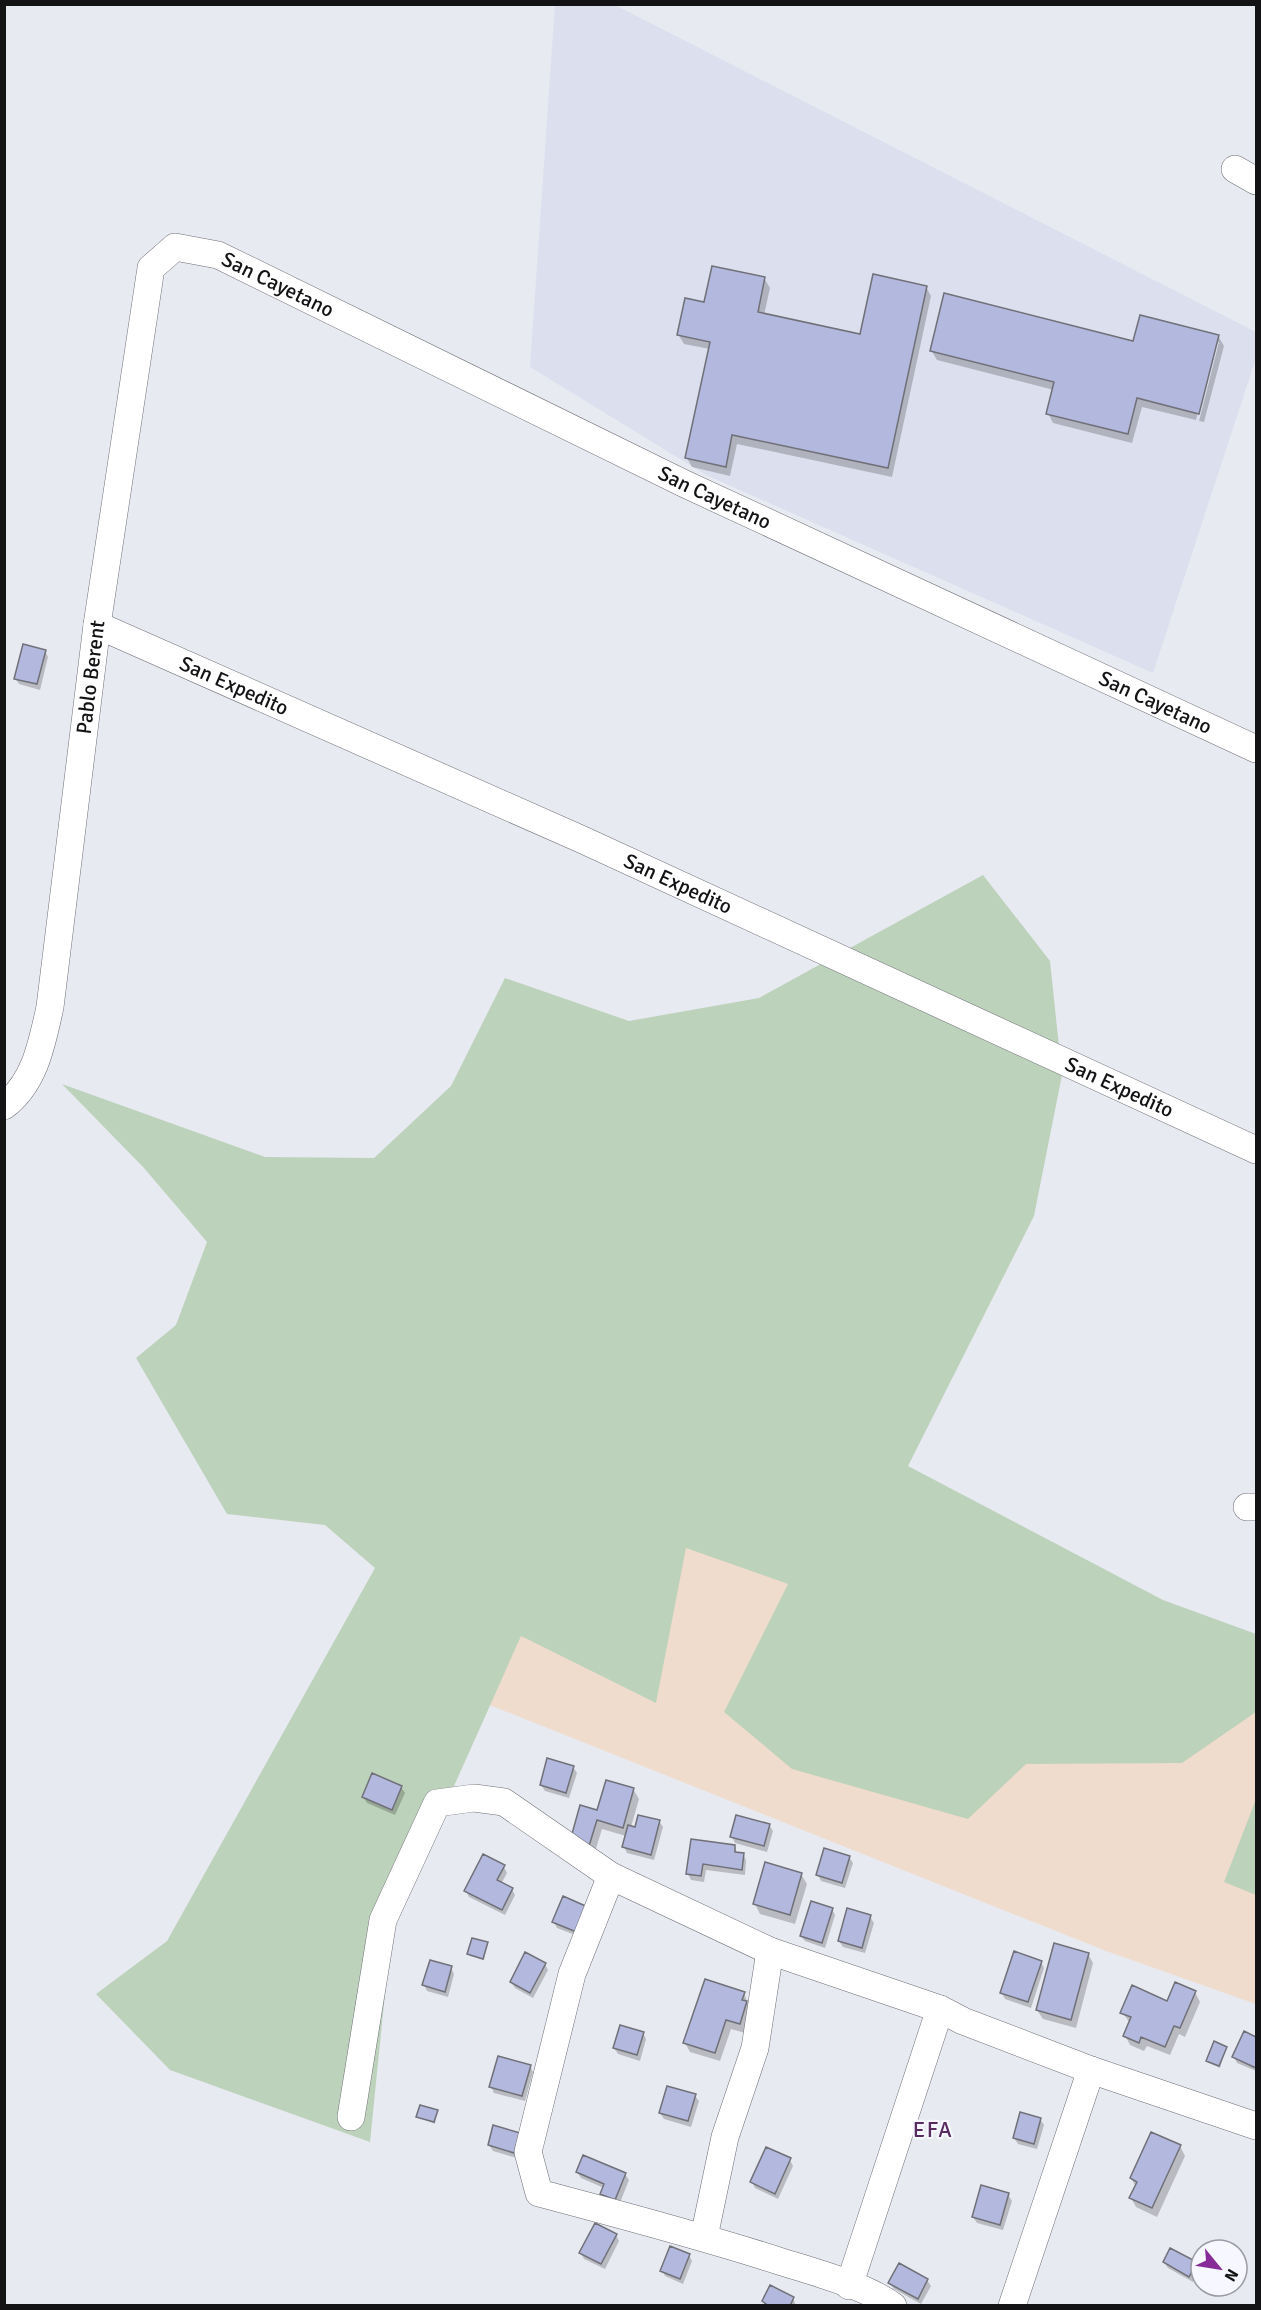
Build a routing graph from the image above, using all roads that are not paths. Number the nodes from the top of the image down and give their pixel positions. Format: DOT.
graph roads {
  1 [pos="175,247"];
  2 [pos="97,626"];
  3 [pos="1257,749"];
  4 [pos="4,1106"];
  5 [pos="1257,1150"];
  6 [pos="611,1876"];
  7 [pos="770,1951"];
  8 [pos="940,2009"];
  9 [pos="1091,2070"];
  10 [pos="351,2117"];
  11 [pos="1257,2126"];
  12 [pos="704,2237"];
  13 [pos="849,2286"];
  14 [pos="892,2306"];
  15 [pos="1012,2306"];
  1 -- 2 [label="street, Pablo Berent"];
  1 -- 3 [label="street, San Cayetano"];
  2 -- 4 [label="street, Pablo Berent"];
  2 -- 5 [label="street, San Expedito"];
  6 -- 7 [label="street"];
  6 -- 10 [label="street"];
  6 -- 12 [label="street"];
  7 -- 8 [label="street"];
  7 -- 12 [label="street"];
  8 -- 9 [label="street"];
  8 -- 13 [label="street"];
  9 -- 11 [label="street"];
  9 -- 15 [label="street"];
  12 -- 13 [label="street"];
  13 -- 14 [label="street"];
}
